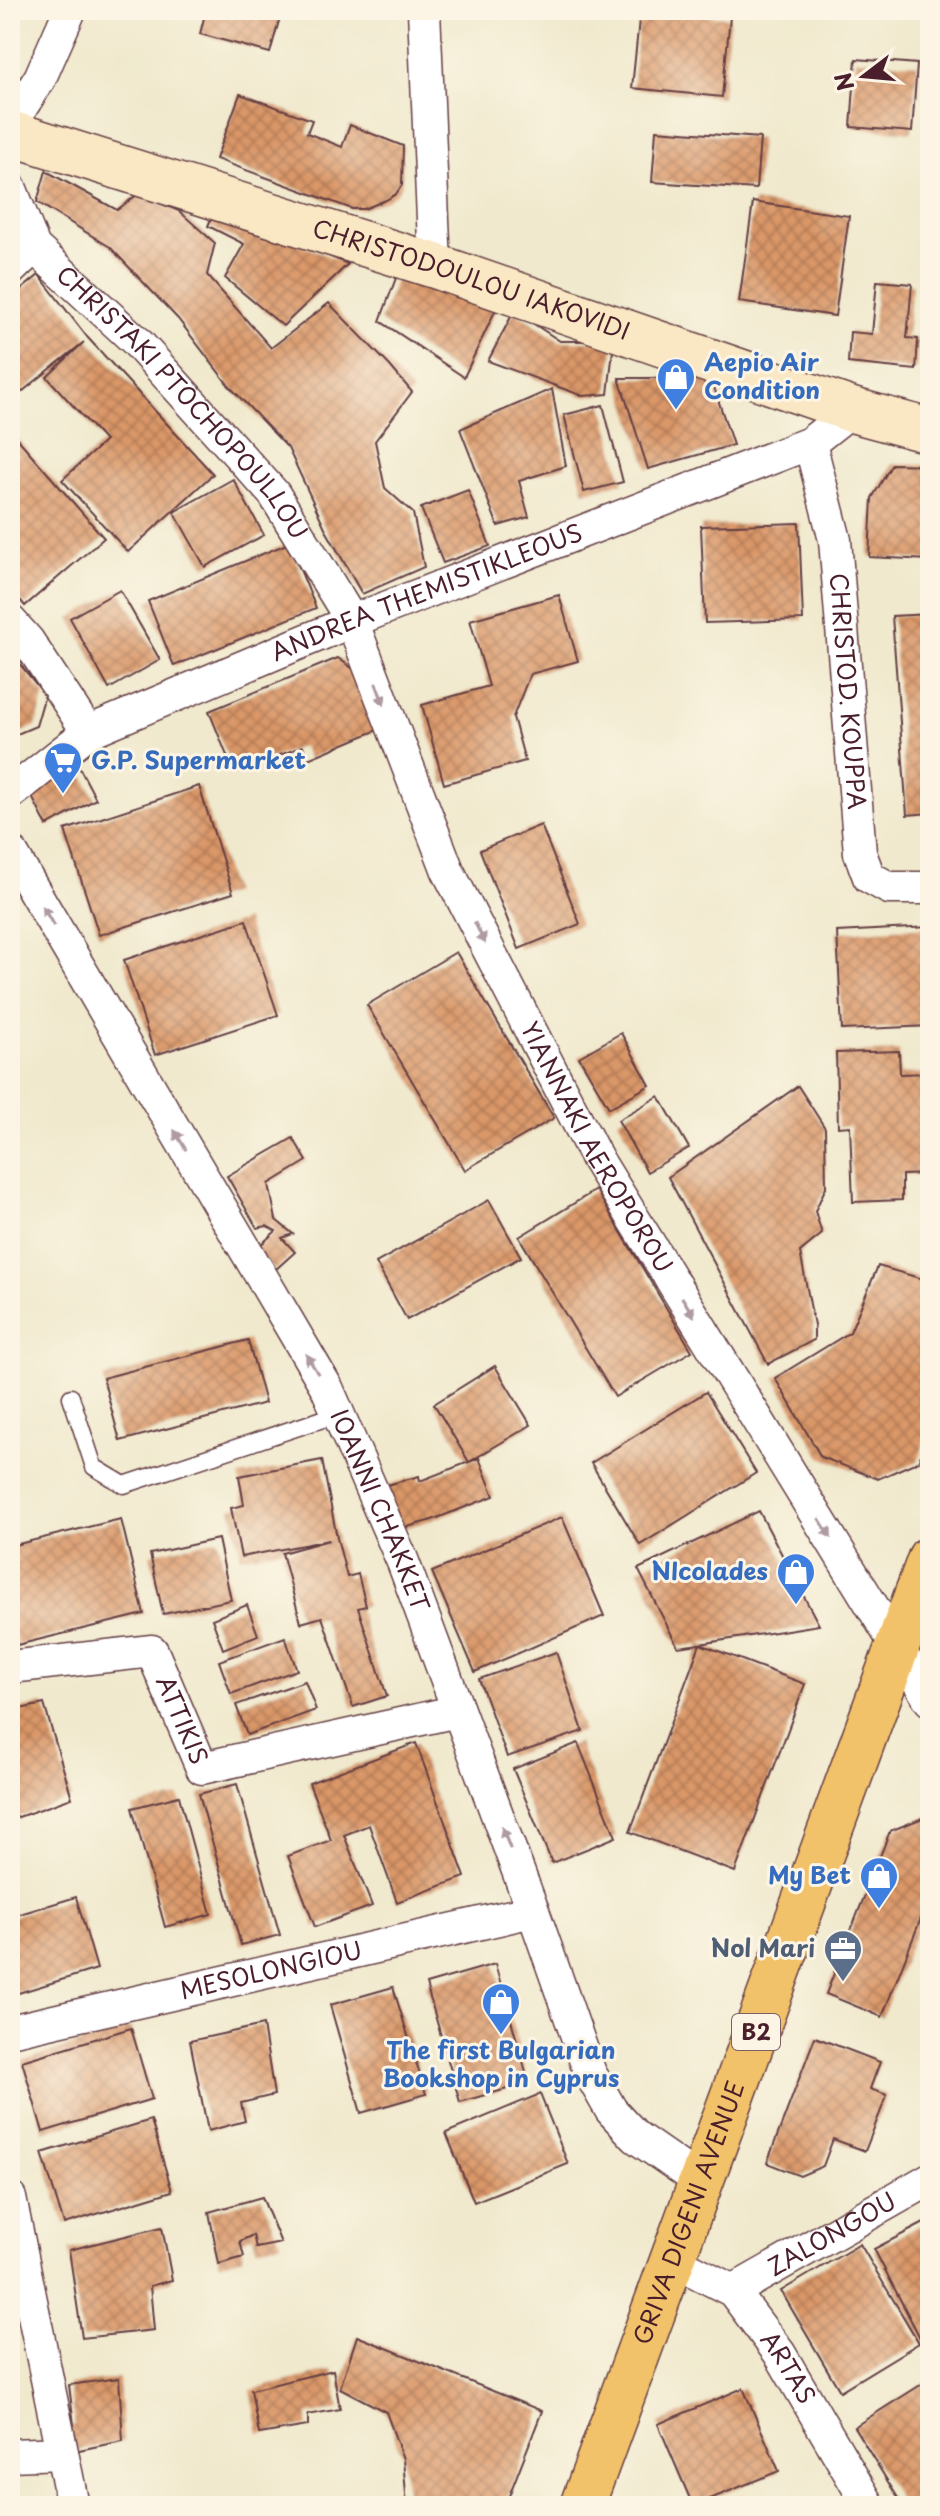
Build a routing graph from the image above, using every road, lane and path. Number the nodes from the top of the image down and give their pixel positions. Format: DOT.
graph roads {
  1 [pos="70,10"];
  2 [pos="424,10"];
  3 [pos="10,125"];
  4 [pos="10,133"];
  5 [pos="10,187"];
  6 [pos="34,247"];
  7 [pos="435,266"];
  8 [pos="10,270"];
  9 [pos="852,410"];
  10 [pos="930,431"];
  11 [pos="810,443"];
  12 [pos="10,621"];
  13 [pos="352,621"];
  14 [pos="88,732"];
  15 [pos="10,794"];
  16 [pos="10,850"];
  17 [pos="930,888"];
  18 [pos="71,1397"];
  19 [pos="338,1414"];
  20 [pos="930,1558"];
  21 [pos="898,1647"];
  22 [pos="10,1667"];
  23 [pos="930,1700"];
  24 [pos="458,1711"];
  25 [pos="533,1911"];
  26 [pos="10,2031"];
  27 [pos="930,2179"];
  28 [pos="701,2182"];
  29 [pos="10,2198"];
  30 [pos="673,2260"];
  31 [pos="733,2291"];
  32 [pos="62,2453"];
  33 [pos="10,2455"];
  34 [pos="73,2506"];
  35 [pos="582,2506"];
  36 [pos="869,2506"];
  1 -- 3 [label="street"];
  2 -- 7 [label="street"];
  4 -- 7 [label="main road, CHRISTODOULOU IAKOVIDI"];
  5 -- 6 [label="street, CHRISTAKI PTOCHOPOULLOU"];
  6 -- 8 [label="street"];
  6 -- 13 [label="street, CHRISTAKI PTOCHOPOULLOU"];
  7 -- 9 [label="main road, CHRISTODOULOU IAKOVIDI"];
  9 -- 10 [label="main road, CHRISTODOULOU IAKOVIDI"];
  9 -- 11 [label="street, ANDREA THEMISTIKLEOUS"];
  11 -- 13 [label="street, ANDREA THEMISTIKLEOUS"];
  11 -- 17 [label="street, CHRISTOD. KOUPPA"];
  12 -- 14 [label="street"];
  13 -- 14 [label="street, ANDREA THEMISTIKLEOUS"];
  13 -- 21 [label="street, YIANNAKI AEROPOROU, one-way"];
  14 -- 15 [label="street, ANDREA THEMISTIKLEOUS"];
  19 -- 16 [label="street, IOANNI CHAKKET, one-way"];
  18 -- 19 [label="lane"];
  19 -- 24 [label="street, IOANNI CHAKKET"];
  20 -- 21 [label="main road, GRIVA DIGENI AVENUE / B2"];
  21 -- 23 [label="street, YIANNAKI AEROPOROU"];
  21 -- 28 [label="main road, GRIVA DIGENI AVENUE / B2"];
  22 -- 24 [label="street, ATTIKIS"];
  25 -- 24 [label="street, IOANNI CHAKKET, one-way"];
  25 -- 26 [label="street, MESOLONGIOU"];
  25 -- 28 [label="street, IOANNI CHAKKET"];
  27 -- 31 [label="street, ZALONGOU"];
  28 -- 30 [label="main road, GRIVA DIGENI AVENUE / B2"];
  29 -- 32 [label="street"];
  30 -- 31 [label="street, ARTAS"];
  30 -- 35 [label="main road, GRIVA DIGENI AVENUE / B2"];
  31 -- 36 [label="street, ARTAS"];
  32 -- 33 [label="street"];
  32 -- 34 [label="street"];
}
